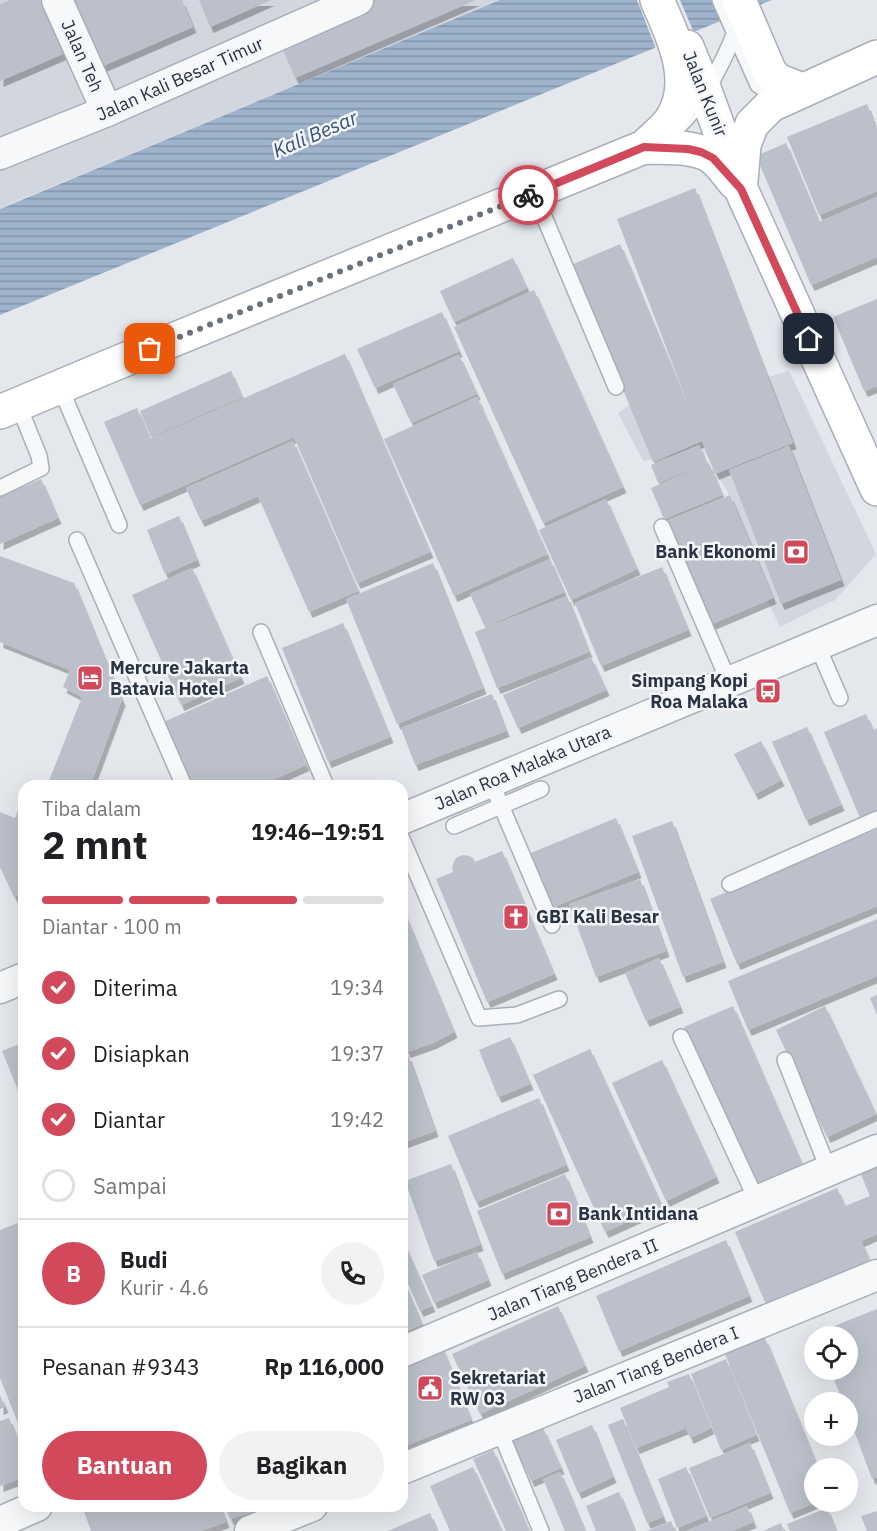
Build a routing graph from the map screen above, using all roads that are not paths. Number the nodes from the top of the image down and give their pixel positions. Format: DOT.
graph roads {
  1 [pos="57,0"];
  2 [pos="358,0"];
  3 [pos="657,0"];
  4 [pos="666,0"];
  5 [pos="720,0"];
  6 [pos="741,19"];
  7 [pos="877,57"];
  8 [pos="687,64"];
  9 [pos="802,90"];
  10 [pos="107,111"];
  11 [pos="644,147"];
  12 [pos="0,154"];
  13 [pos="741,189"];
  14 [pos="534,193"];
  15 [pos="60,387"];
  16 [pos="616,387"];
  17 [pos="9,408"];
  18 [pos="0,488"];
  19 [pos="877,489"];
  20 [pos="119,525"];
  21 [pos="662,527"];
  22 [pos="77,540"];
  23 [pos="877,620"];
  24 [pos="261,632"];
  25 [pos="817,645"];
  26 [pos="729,682"];
  27 [pos="840,698"];
  28 [pos="181,780"];
  29 [pos="323,780"];
  30 [pos="541,789"];
  31 [pos="496,794"];
  32 [pos="408,817"];
  33 [pos="877,819"];
  34 [pos="454,826"];
  35 [pos="408,854"];
  36 [pos="730,884"];
  37 [pos="552,925"];
  38 [pos="18,980"];
  39 [pos="0,988"];
  40 [pos="559,999"];
  41 [pos="681,1037"];
  42 [pos="785,1060"];
  43 [pos="877,1150"];
  44 [pos="829,1171"];
  45 [pos="757,1202"];
  46 [pos="877,1275"];
  47 [pos="408,1349"];
  48 [pos="500,1429"];
  49 [pos="408,1467"];
  50 [pos="23,1512"];
  51 [pos="297,1512"];
  52 [pos="0,1522"];
  53 [pos="250,1531"];
  54 [pos="541,1531"];
  1 -- 10 [label="street, Jalan Teh"];
  2 -- 10 [label="street, Jalan Kali Besar Timur"];
  3 -- 8 [label="street"];
  4 -- 8 [label="street, Jalan Kunir"];
  5 -- 6 [label="lane"];
  6 -- 8 [label="lane"];
  6 -- 9 [label="street"];
  7 -- 9 [label="street"];
  8 -- 11 [label="street"];
  8 -- 13 [label="street, Jalan Kunir"];
  9 -- 13 [label="street"];
  10 -- 12 [label="street, Jalan Kali Besar Timur"];
  11 -- 13 [label="street"];
  11 -- 14 [label="street"];
  13 -- 19 [label="street"];
  14 -- 15 [label="street"];
  14 -- 16 [label="lane"];
  15 -- 17 [label="street"];
  15 -- 20 [label="lane"];
  17 -- 18 [label="lane"];
  21 -- 26 [label="lane"];
  22 -- 28 [label="lane"];
  23 -- 25 [label="street, Jalan Roa Malaka Utara"];
  24 -- 29 [label="lane"];
  25 -- 26 [label="street, Jalan Roa Malaka Utara"];
  25 -- 27 [label="lane"];
  26 -- 31 [label="street, Jalan Roa Malaka Utara"];
  30 -- 31 [label="lane"];
  31 -- 32 [label="street, Jalan Roa Malaka Utara"];
  31 -- 34 [label="lane"];
  31 -- 37 [label="lane"];
  33 -- 36 [label="lane"];
  35 -- 40 [label="lane"];
  38 -- 39 [label="street"];
  41 -- 45 [label="lane"];
  42 -- 44 [label="lane"];
  43 -- 44 [label="street, Jalan Tiang Bendera II"];
  44 -- 45 [label="street, Jalan Tiang Bendera II"];
  45 -- 47 [label="street, Jalan Tiang Bendera II"];
  46 -- 48 [label="street, Jalan Tiang Bendera I"];
  48 -- 49 [label="street, Jalan Tiang Bendera I"];
  48 -- 54 [label="lane"];
  50 -- 52 [label="street"];
  51 -- 53 [label="street"];
}
